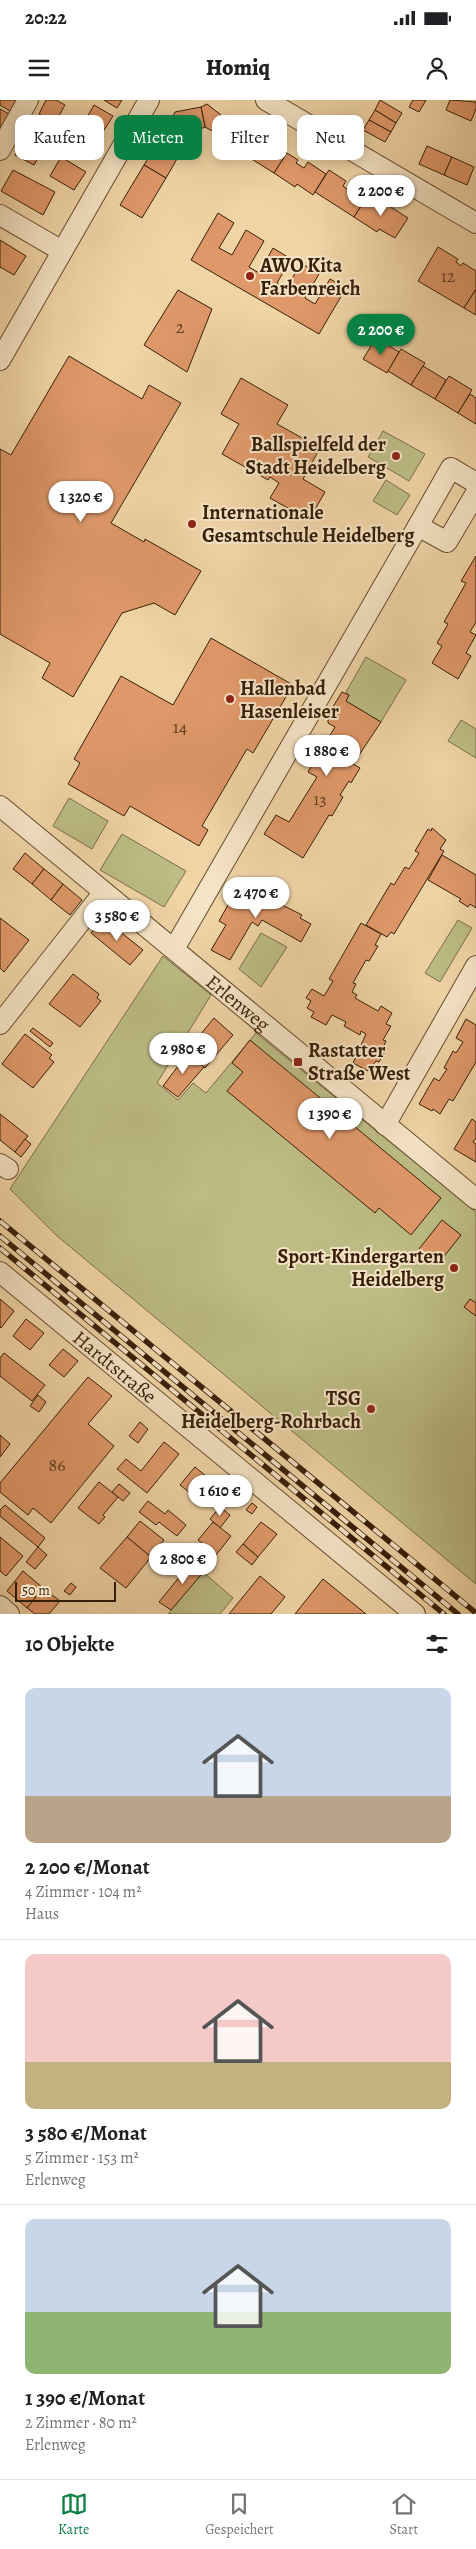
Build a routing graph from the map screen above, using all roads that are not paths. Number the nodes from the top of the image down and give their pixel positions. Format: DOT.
graph roads {
  1 [pos="28,100"];
  2 [pos="149,100"];
  3 [pos="266,100"];
  4 [pos="0,150"];
  5 [pos="0,214"];
  6 [pos="474,217"];
  7 [pos="62,251"];
  8 [pos="0,360"];
  9 [pos="476,483"];
  10 [pos="476,493"];
  11 [pos="418,526"];
  12 [pos="0,806"];
  13 [pos="104,892"];
  14 [pos="174,948"];
  15 [pos="476,966"];
  16 [pos="0,1024"];
  17 [pos="385,1126"];
  18 [pos="476,1199"];
  19 [pos="0,1272"];
  20 [pos="0,1606"];
  21 [pos="9,1614"];
  22 [pos="415,1614"];
  1 -- 4 [label="street"];
  2 -- 7 [label="street"];
  3 -- 6 [label="street"];
  5 -- 7 [label="street"];
  7 -- 8 [label="street"];
  9 -- 11 [label="street"];
  10 -- 11 [label="street"];
  11 -- 14 [label="street"];
  12 -- 13 [label="street, Erlenweg"];
  13 -- 14 [label="street, Erlenweg"];
  13 -- 16 [label="street"];
  14 -- 17 [label="street, Erlenweg"];
  15 -- 17 [label="street"];
  17 -- 18 [label="street, Erlenweg"];
  19 -- 22 [label="street, Hardtstraße"];
  20 -- 21 [label="street"];
}
